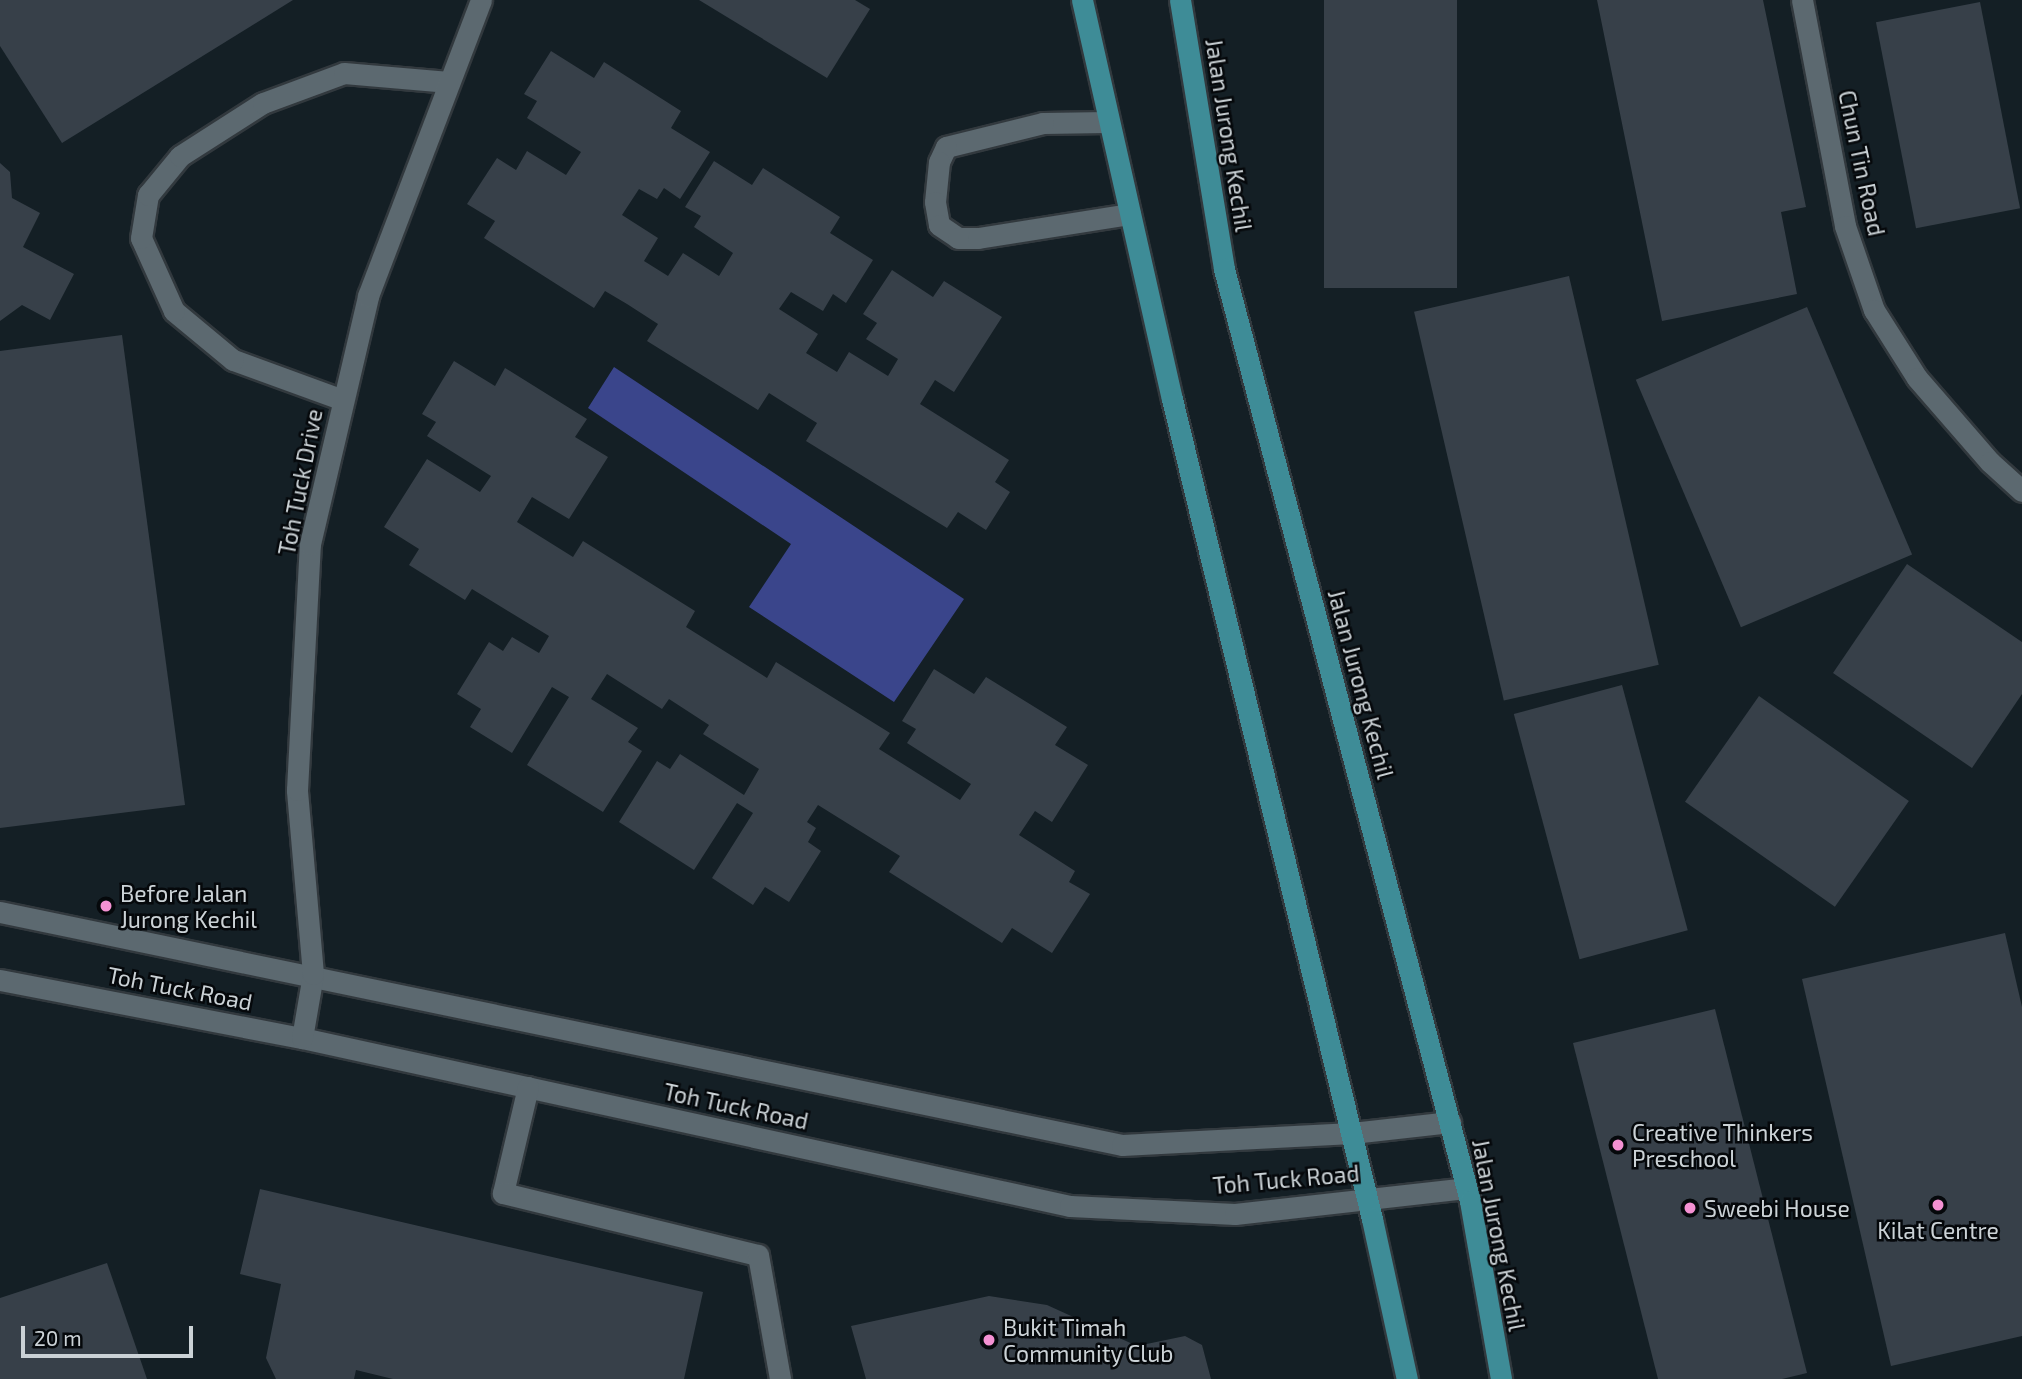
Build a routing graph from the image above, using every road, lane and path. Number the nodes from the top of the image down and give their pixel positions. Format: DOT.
graph roads {
  1 [pos="481,0"];
  2 [pos="1082,0"];
  3 [pos="1181,0"];
  4 [pos="1802,0"];
  5 [pos="449,82"];
  6 [pos="1107,122"];
  7 [pos="1130,214"];
  8 [pos="343,400"];
  9 [pos="2022,491"];
  10 [pos="0,912"];
  11 [pos="313,974"];
  12 [pos="0,980"];
  13 [pos="302,1038"];
  14 [pos="527,1087"];
  15 [pos="1450,1122"];
  16 [pos="1352,1133"];
  17 [pos="1466,1188"];
  18 [pos="1367,1199"];
  19 [pos="780,1379"];
  20 [pos="1407,1379"];
  21 [pos="1501,1379"];
  1 -- 5 [label="street, Toh Tuck Drive"];
  2 -- 6 [label="main road"];
  3 -- 15 [label="main road, Jalan Jurong Kechil"];
  4 -- 9 [label="street, Chun Tin Road"];
  5 -- 8 [label="street, Toh Tuck Drive"];
  5 -- 8 [label="street"];
  6 -- 7 [label="main road"];
  6 -- 7 [label="street"];
  7 -- 16 [label="main road"];
  8 -- 11 [label="street, Toh Tuck Drive"];
  10 -- 11 [label="street, Toh Tuck Road"];
  11 -- 13 [label="street, Toh Tuck Drive"];
  11 -- 16 [label="street, Toh Tuck Road"];
  12 -- 13 [label="street, Toh Tuck Road"];
  13 -- 14 [label="street, Toh Tuck Road"];
  14 -- 18 [label="street, Toh Tuck Road"];
  14 -- 19 [label="street"];
  15 -- 16 [label="street, Toh Tuck Road"];
  15 -- 17 [label="main road, Jalan Jurong Kechil"];
  16 -- 18 [label="main road"];
  17 -- 18 [label="street, Toh Tuck Road"];
  17 -- 21 [label="main road, Jalan Jurong Kechil"];
  18 -- 20 [label="main road"];
}
